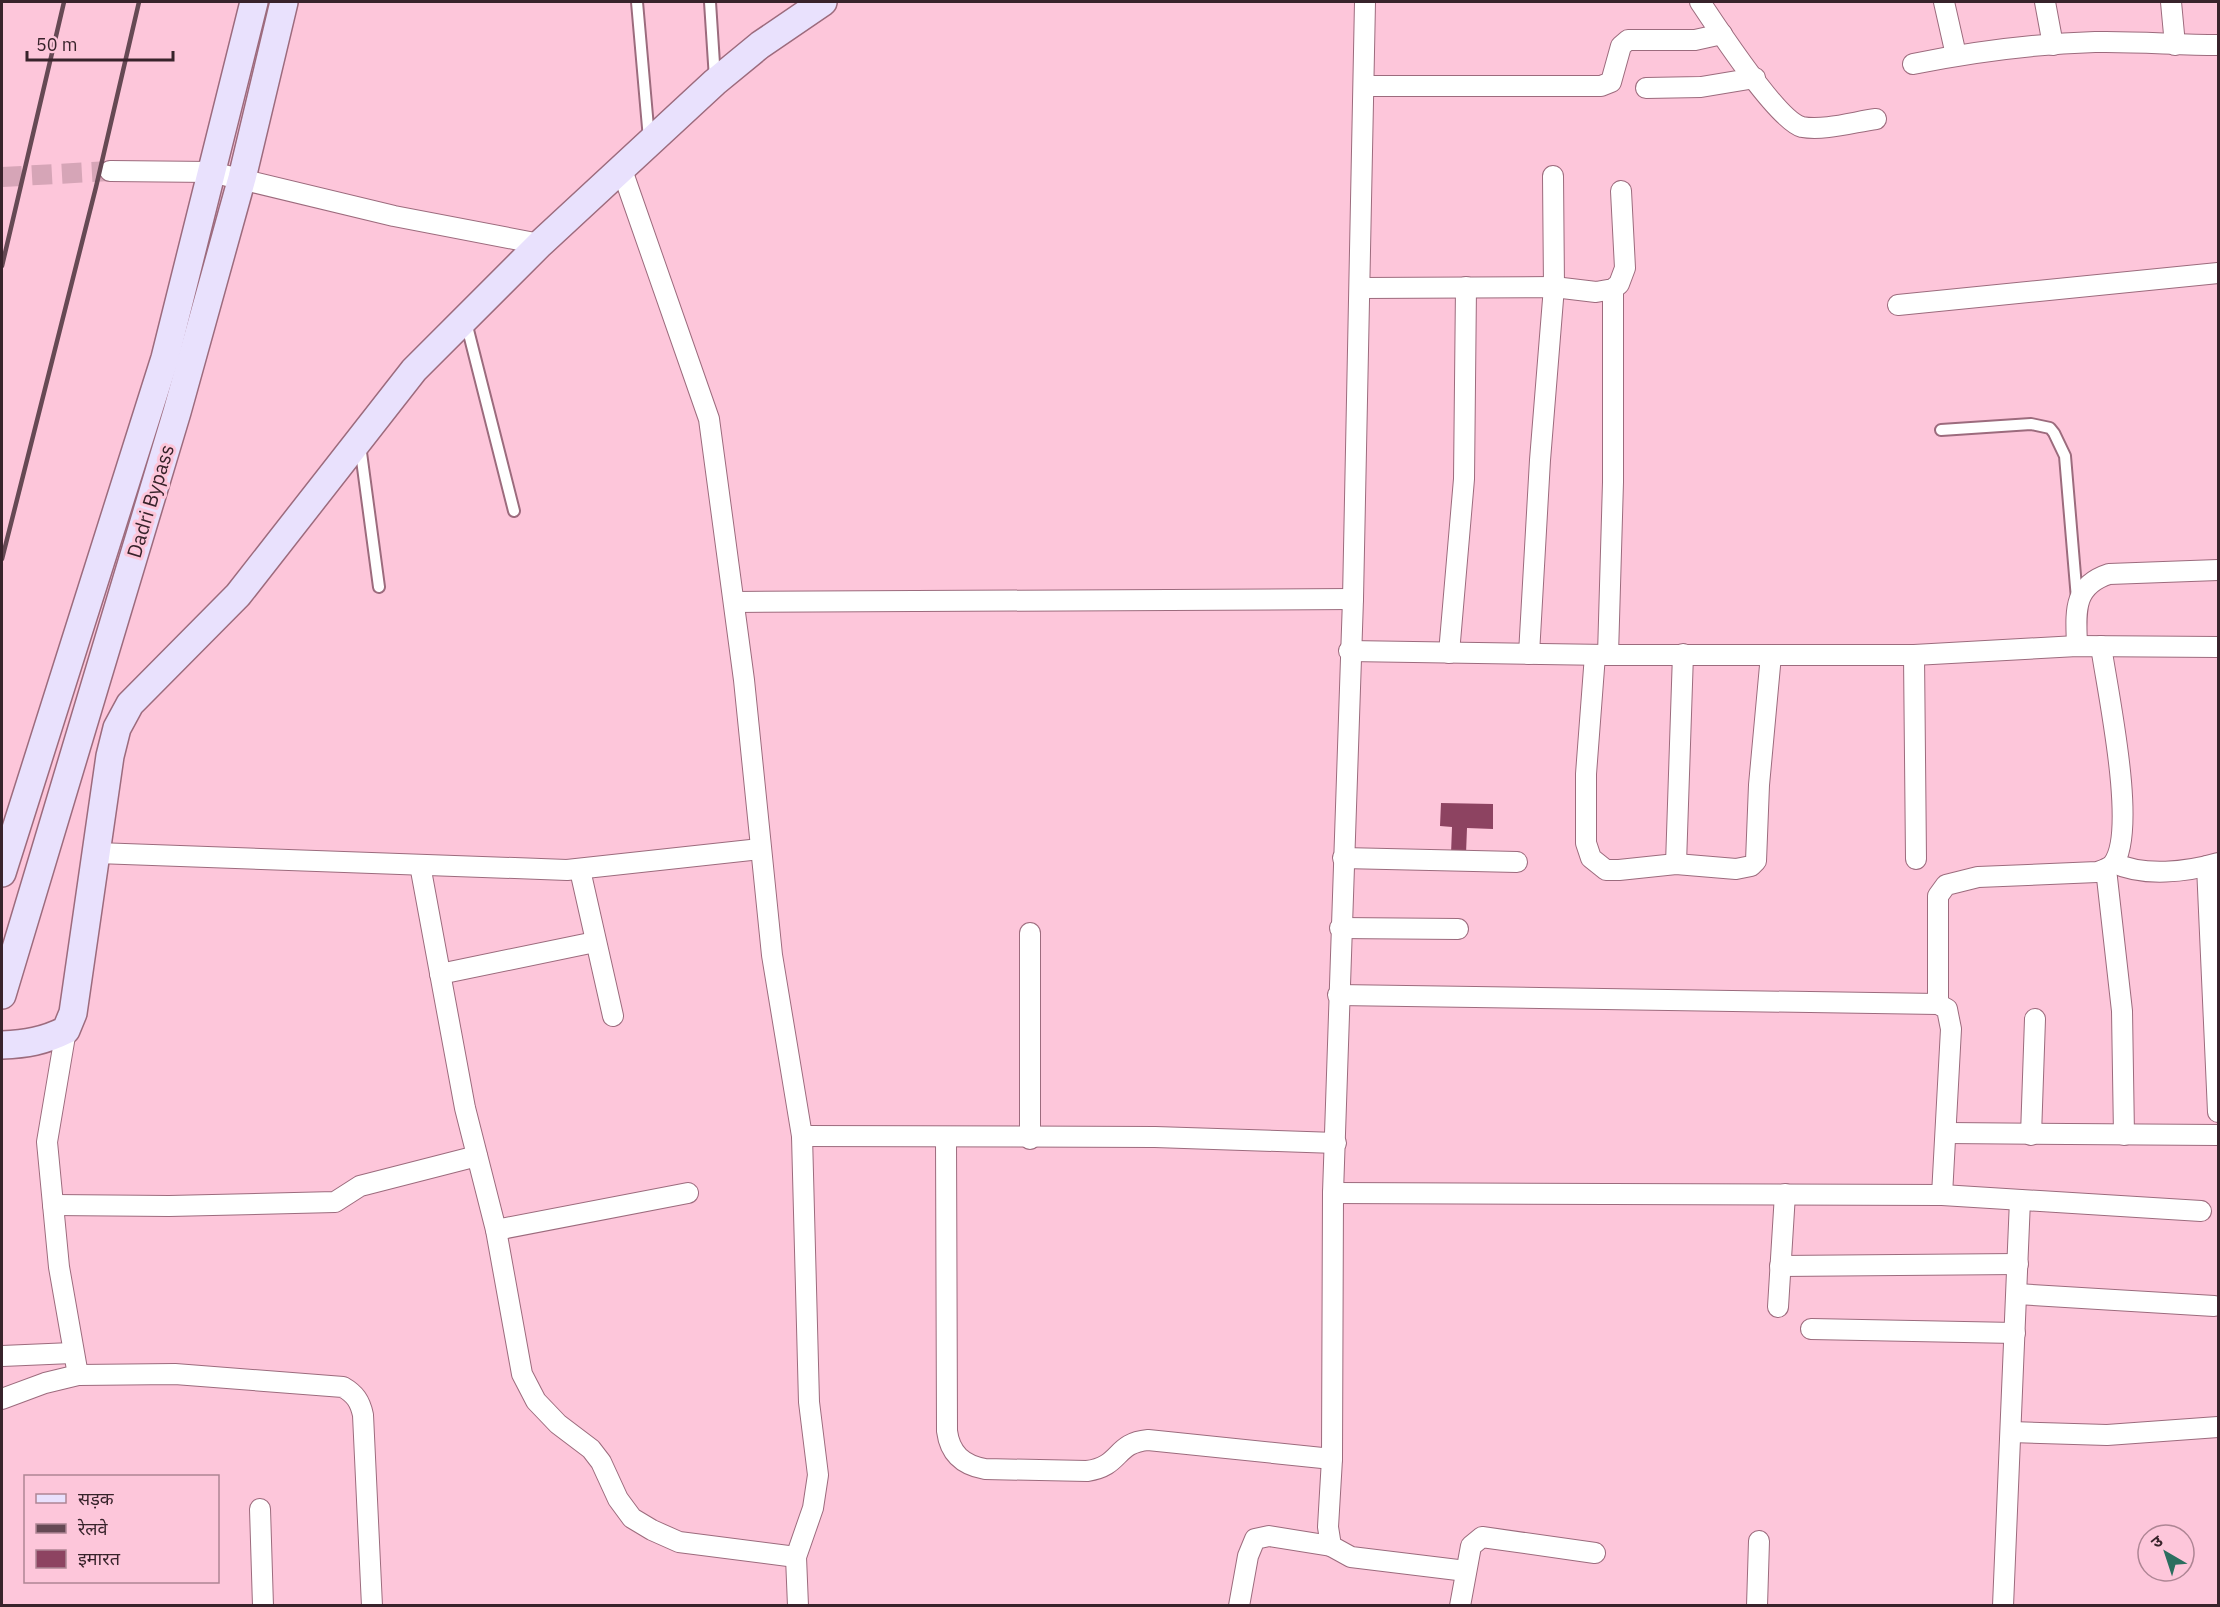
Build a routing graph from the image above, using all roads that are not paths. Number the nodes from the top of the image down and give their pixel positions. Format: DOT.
graph roads {
  1 [pos="254,2"];
  2 [pos="284,2"];
  3 [pos="637,2"];
  4 [pos="710,2"];
  5 [pos="823,2"];
  6 [pos="1365,2"];
  7 [pos="1700,2"];
  8 [pos="1944,2"];
  9 [pos="2045,2"];
  10 [pos="2171,2"];
  11 [pos="1722,34"];
  12 [pos="2053,45"];
  13 [pos="2175,45"];
  14 [pos="2218,45"];
  15 [pos="1956,55"];
  16 [pos="1913,64"];
  17 [pos="1755,78"];
  18 [pos="716,82"];
  19 [pos="1364,86"];
  20 [pos="1647,88"];
  21 [pos="1876,119"];
  22 [pos="650,143"];
  23 [pos="622,170"];
  24 [pos="110,171"];
  25 [pos="211,172"];
  26 [pos="1553,176"];
  27 [pos="242,178"];
  28 [pos="1621,191"];
  29 [pos="540,244"];
  30 [pos="2218,273"];
  31 [pos="1466,287"];
  32 [pos="1554,287"];
  33 [pos="1361,288"];
  34 [pos="1613,289"];
  35 [pos="1898,305"];
  36 [pos="465,319"];
  37 [pos="1941,430"];
  38 [pos="359,439"];
  39 [pos="514,511"];
  40 [pos="2218,570"];
  41 [pos="379,587"];
  42 [pos="1353,598"];
  43 [pos="734,602"];
  44 [pos="2077,606"];
  45 [pos="2077,646"];
  46 [pos="2101,646"];
  47 [pos="2218,647"];
  48 [pos="1349,651"];
  49 [pos="1449,653"];
  50 [pos="1529,654"];
  51 [pos="1683,654"];
  52 [pos="1601,655"];
  53 [pos="1771,655"];
  54 [pos="1914,655"];
  55 [pos="760,849"];
  56 [pos="97,853"];
  57 [pos="1343,858"];
  58 [pos="1916,859"];
  59 [pos="1517,862"];
  60 [pos="1676,864"];
  61 [pos="420,865"];
  62 [pos="2213,865"];
  63 [pos="2110,866"];
  64 [pos="580,870"];
  65 [pos="2,873"];
  66 [pos="1340,928"];
  67 [pos="1458,929"];
  68 [pos="1030,933"];
  69 [pos="595,942"];
  70 [pos="440,974"];
  71 [pos="1338,995"];
  72 [pos="2,996"];
  73 [pos="1938,1004"];
  74 [pos="613,1016"];
  75 [pos="2035,1019"];
  76 [pos="66,1030"];
  77 [pos="2,1046"];
  78 [pos="2218,1112"];
  79 [pos="1947,1132"];
  80 [pos="2031,1135"];
  81 [pos="2124,1135"];
  82 [pos="2218,1135"];
  83 [pos="802,1136"];
  84 [pos="946,1138"];
  85 [pos="1030,1139"];
  86 [pos="1336,1143"];
  87 [pos="477,1156"];
  88 [pos="688,1193"];
  89 [pos="1333,1193"];
  90 [pos="1785,1194"];
  91 [pos="1942,1195"];
  92 [pos="2020,1200"];
  93 [pos="53,1205"];
  94 [pos="2201,1211"];
  95 [pos="496,1230"];
  96 [pos="2018,1264"];
  97 [pos="1780,1266"];
  98 [pos="2017,1294"];
  99 [pos="2214,1306"];
  100 [pos="1778,1307"];
  101 [pos="1811,1329"];
  102 [pos="2015,1333"];
  103 [pos="72,1353"];
  104 [pos="2,1356"];
  105 [pos="78,1375"];
  106 [pos="2,1399"];
  107 [pos="2218,1427"];
  108 [pos="2011,1432"];
  109 [pos="1332,1459"];
  110 [pos="260,1509"];
  111 [pos="1759,1541"];
  112 [pos="1331,1546"];
  113 [pos="1595,1553"];
  114 [pos="796,1557"];
  115 [pos="1466,1571"];
  116 [pos="263,1605"];
  117 [pos="372,1605"];
  118 [pos="798,1605"];
  119 [pos="1239,1605"];
  120 [pos="1460,1605"];
  121 [pos="1757,1605"];
  122 [pos="2003,1605"];
  1 -- 25 [label="main road, Dadri Bypass"];
  2 -- 27 [label="main road, Dadri Bypass"];
  3 -- 22 [label="lane"];
  4 -- 18 [label="lane"];
  5 -- 18 [label="main road"];
  6 -- 19 [label="street"];
  7 -- 11 [label="street"];
  8 -- 15 [label="street"];
  9 -- 12 [label="street"];
  10 -- 13 [label="street"];
  11 -- 17 [label="street"];
  11 -- 19 [label="street"];
  12 -- 13 [label="street"];
  12 -- 15 [label="street"];
  13 -- 14 [label="street"];
  15 -- 16 [label="street"];
  17 -- 20 [label="street"];
  17 -- 21 [label="street"];
  18 -- 22 [label="main road"];
  19 -- 33 [label="street"];
  22 -- 23 [label="main road"];
  23 -- 29 [label="main road"];
  23 -- 43 [label="street"];
  24 -- 25 [label="street"];
  25 -- 27 [label="street"];
  25 -- 65 [label="main road, Dadri Bypass"];
  26 -- 32 [label="street"];
  27 -- 29 [label="street"];
  27 -- 72 [label="main road, Dadri Bypass"];
  28 -- 34 [label="street"];
  29 -- 36 [label="main road"];
  30 -- 35 [label="street"];
  31 -- 32 [label="street"];
  31 -- 33 [label="street"];
  31 -- 49 [label="street"];
  32 -- 34 [label="street"];
  32 -- 50 [label="street"];
  33 -- 42 [label="street"];
  34 -- 52 [label="street"];
  36 -- 38 [label="main road"];
  36 -- 39 [label="lane"];
  37 -- 44 [label="lane"];
  38 -- 41 [label="lane"];
  38 -- 56 [label="main road"];
  40 -- 44 [label="street"];
  42 -- 43 [label="street"];
  42 -- 48 [label="street"];
  43 -- 55 [label="street"];
  44 -- 45 [label="street"];
  45 -- 46 [label="street"];
  45 -- 54 [label="street"];
  46 -- 47 [label="street"];
  46 -- 63 [label="street"];
  48 -- 49 [label="street"];
  48 -- 57 [label="street"];
  49 -- 50 [label="street"];
  50 -- 52 [label="street"];
  51 -- 52 [label="street"];
  51 -- 53 [label="street"];
  51 -- 60 [label="street"];
  52 -- 60 [label="street"];
  53 -- 54 [label="street"];
  53 -- 60 [label="street"];
  54 -- 58 [label="street"];
  55 -- 64 [label="street"];
  55 -- 83 [label="street"];
  56 -- 61 [label="street"];
  56 -- 76 [label="main road"];
  57 -- 59 [label="street"];
  57 -- 66 [label="street"];
  61 -- 64 [label="street"];
  61 -- 70 [label="street"];
  62 -- 63 [label="street"];
  62 -- 78 [label="street"];
  63 -- 73 [label="street"];
  63 -- 81 [label="street"];
  64 -- 69 [label="street"];
  66 -- 67 [label="street"];
  66 -- 71 [label="street"];
  68 -- 85 [label="street"];
  69 -- 70 [label="street"];
  69 -- 74 [label="street"];
  70 -- 87 [label="street"];
  71 -- 73 [label="street"];
  71 -- 86 [label="street"];
  73 -- 79 [label="street"];
  75 -- 80 [label="street"];
  76 -- 77 [label="main road"];
  76 -- 93 [label="street"];
  79 -- 80 [label="street"];
  79 -- 91 [label="street"];
  80 -- 81 [label="street"];
  81 -- 82 [label="street"];
  83 -- 84 [label="street"];
  83 -- 114 [label="street"];
  84 -- 85 [label="street"];
  84 -- 109 [label="street"];
  85 -- 86 [label="street"];
  86 -- 89 [label="street"];
  87 -- 93 [label="street"];
  87 -- 95 [label="street"];
  88 -- 95 [label="street"];
  89 -- 90 [label="street"];
  89 -- 109 [label="street"];
  90 -- 91 [label="street"];
  90 -- 97 [label="street"];
  91 -- 92 [label="street"];
  92 -- 94 [label="street"];
  92 -- 96 [label="street"];
  93 -- 103 [label="street"];
  95 -- 114 [label="street"];
  96 -- 97 [label="street"];
  96 -- 98 [label="street"];
  97 -- 100 [label="street"];
  98 -- 99 [label="street"];
  98 -- 102 [label="street"];
  101 -- 102 [label="street"];
  102 -- 108 [label="street"];
  103 -- 104 [label="street"];
  103 -- 105 [label="street"];
  105 -- 106 [label="street"];
  105 -- 117 [label="street"];
  107 -- 108 [label="street"];
  108 -- 122 [label="street"];
  109 -- 112 [label="street"];
  110 -- 116 [label="street"];
  111 -- 121 [label="street"];
  112 -- 115 [label="street"];
  112 -- 119 [label="street"];
  113 -- 115 [label="street"];
  114 -- 118 [label="street"];
  115 -- 120 [label="street"];
}
